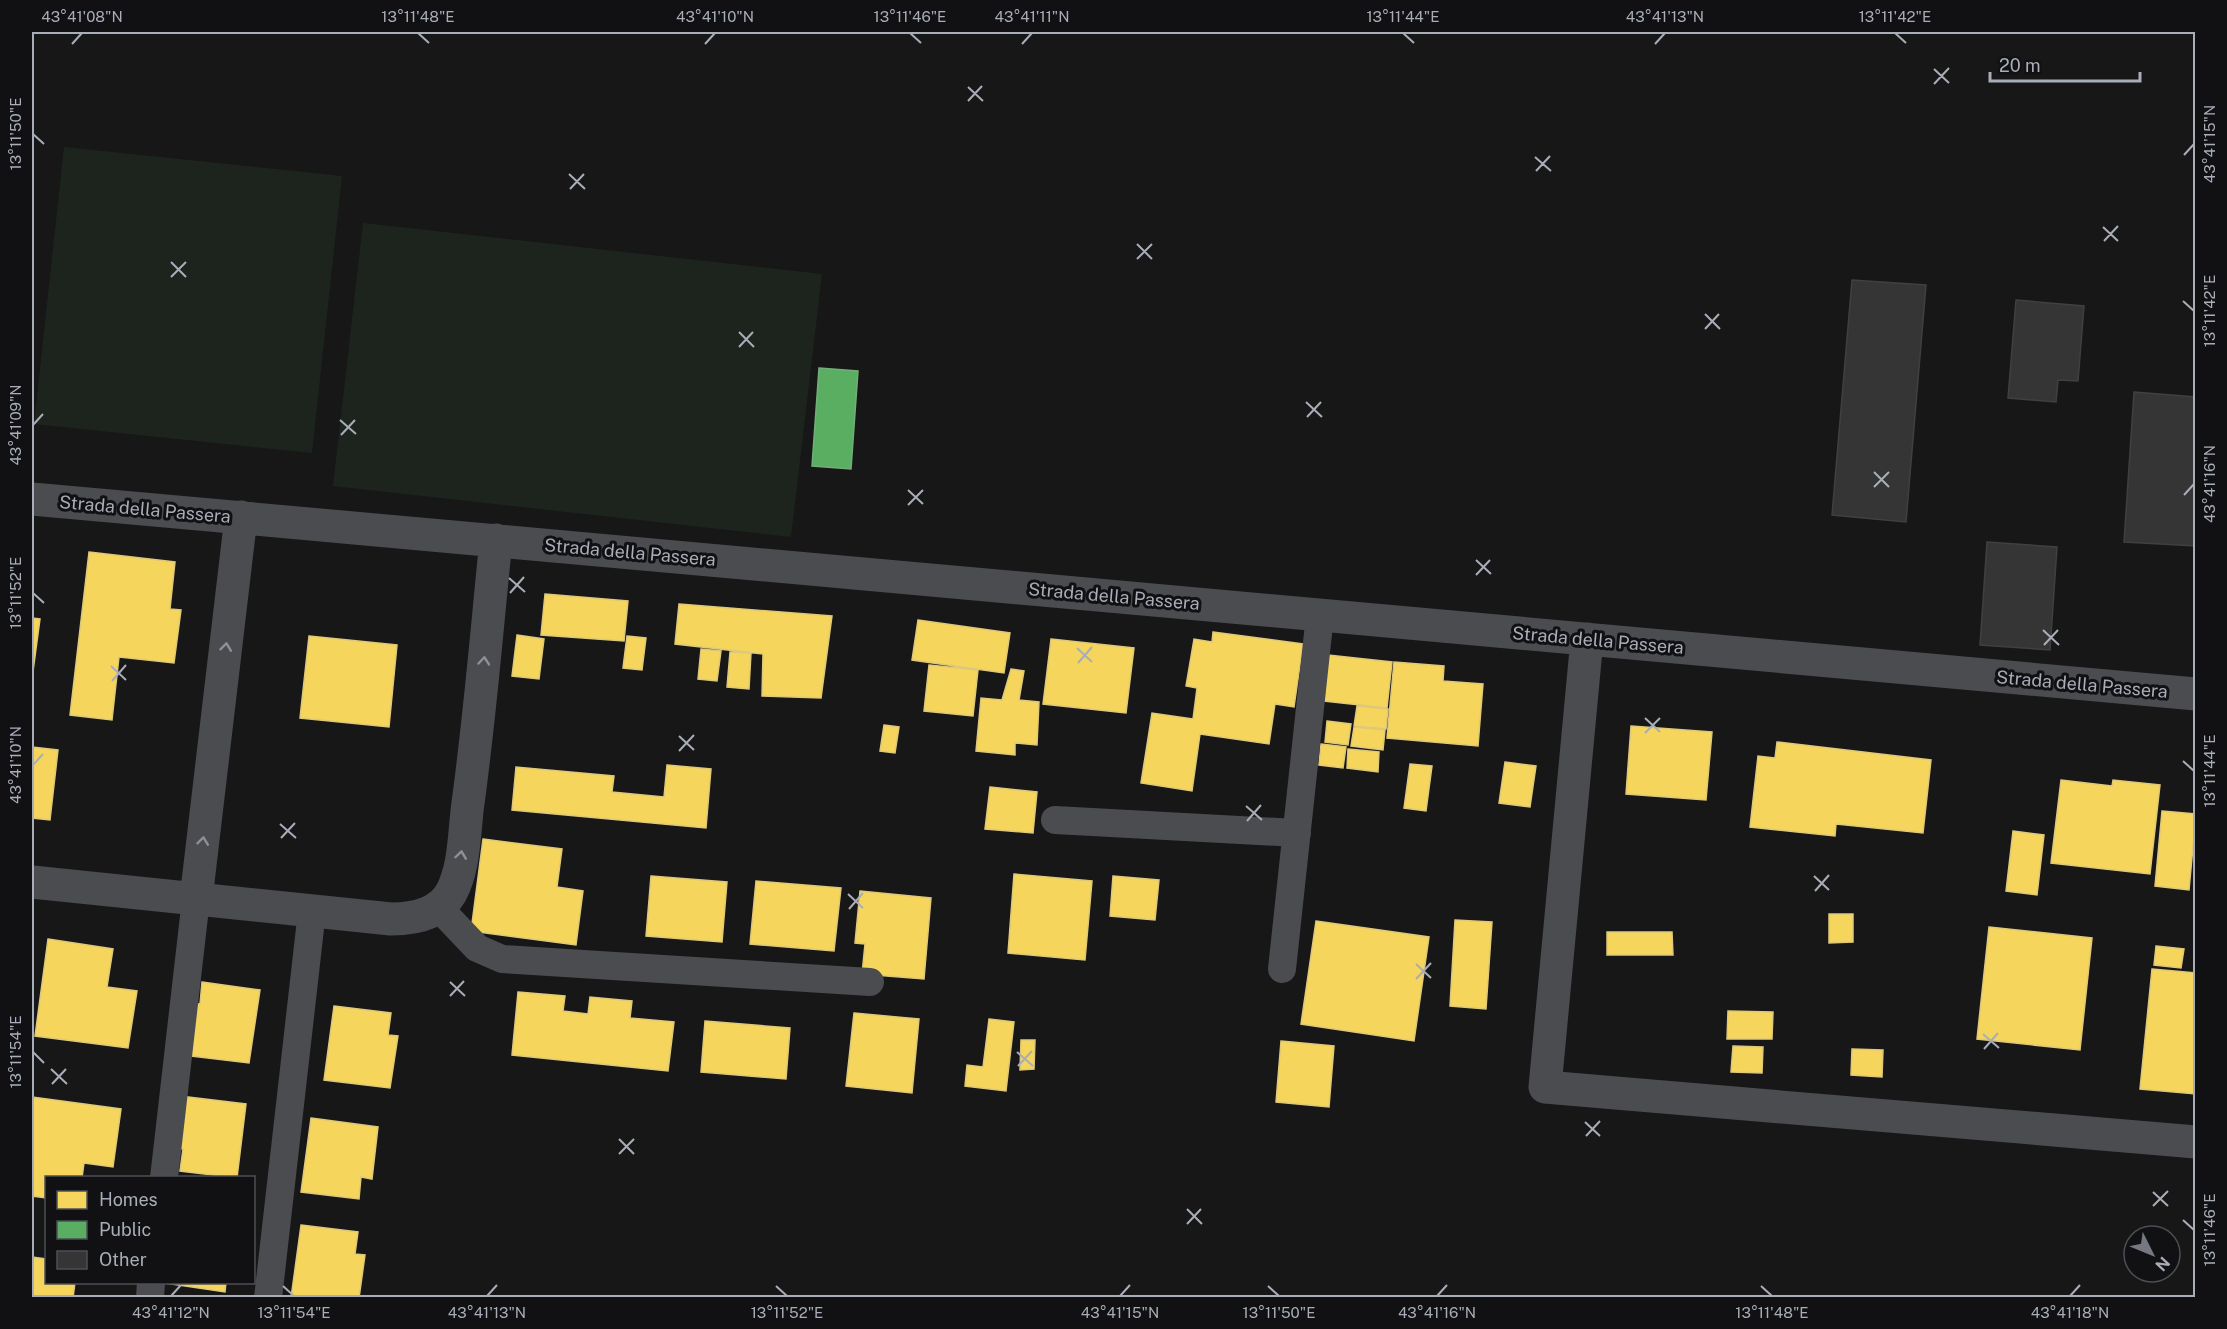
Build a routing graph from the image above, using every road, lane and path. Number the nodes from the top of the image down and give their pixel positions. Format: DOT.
graph roads {
  1 [pos="32,499"];
  2 [pos="241,518"];
  3 [pos="495,540"];
  4 [pos="1320,615"];
  5 [pos="1587,639"];
  6 [pos="2196,694"];
  7 [pos="1055,820"];
  8 [pos="1297,833"];
  9 [pos="32,882"];
  10 [pos="196,899"];
  11 [pos="438,907"];
  12 [pos="312,911"];
  13 [pos="1282,969"];
  14 [pos="870,982"];
  15 [pos="2196,1142"];
  16 [pos="164,1176"];
  17 [pos="267,1298"];
  1 -- 2 [label="street, Strada della Passera"];
  2 -- 3 [label="street, Strada della Passera"];
  10 -- 2 [label="street, one-way"];
  3 -- 4 [label="street, Strada della Passera"];
  11 -- 3 [label="street, one-way"];
  4 -- 5 [label="street, Strada della Passera"];
  4 -- 8 [label="lane"];
  5 -- 6 [label="street, Strada della Passera"];
  5 -- 15 [label="street"];
  7 -- 8 [label="lane"];
  8 -- 13 [label="lane"];
  9 -- 10 [label="street"];
  10 -- 12 [label="street"];
  10 -- 16 [label="lane"];
  11 -- 12 [label="street"];
  11 -- 14 [label="lane"];
  12 -- 17 [label="lane"];
}
